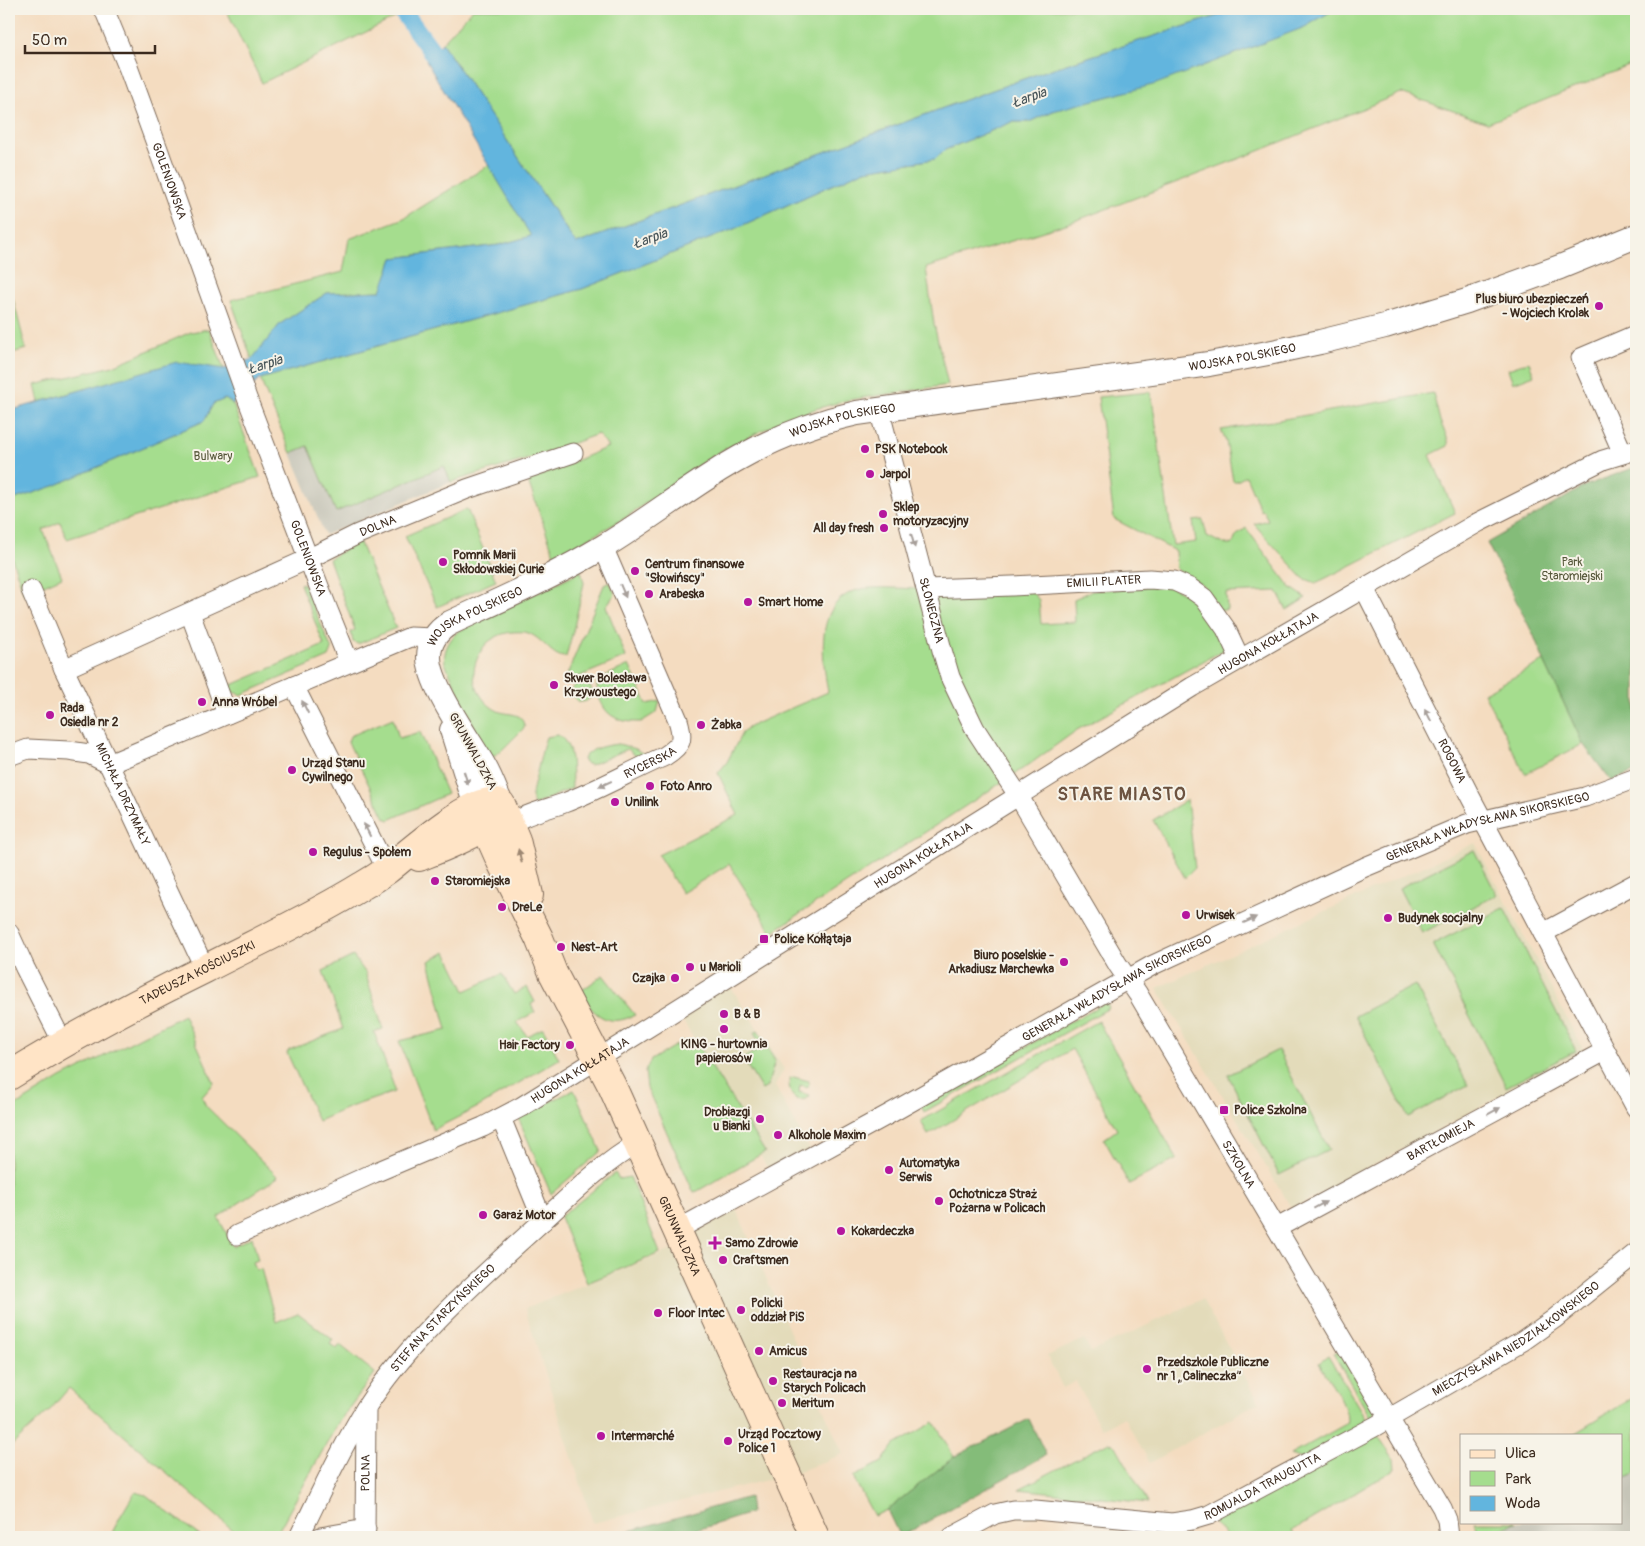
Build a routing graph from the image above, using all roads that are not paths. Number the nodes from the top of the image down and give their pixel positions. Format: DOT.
graph roads {
  1 [pos="104,9"];
  2 [pos="1636,236"];
  3 [pos="1635,335"];
  4 [pos="879,409"];
  5 [pos="1631,446"];
  6 [pos="573,453"];
  7 [pos="603,547"];
  8 [pos="308,559"];
  9 [pos="1364,588"];
  10 [pos="926,589"];
  11 [pos="31,590"];
  12 [pos="190,613"];
  13 [pos="434,638"];
  14 [pos="1240,659"];
  15 [pos="350,662"];
  16 [pos="64,669"];
  17 [pos="294,686"];
  18 [pos="227,714"];
  19 [pos="9,756"];
  20 [pos="109,764"];
  21 [pos="1636,778"];
  22 [pos="1018,795"];
  23 [pos="493,815"];
  24 [pos="1484,820"];
  25 [pos="387,870"];
  26 [pos="1636,883"];
  27 [pos="9,932"];
  28 [pos="1543,932"];
  29 [pos="538,938"];
  30 [pos="205,969"];
  31 [pos="1128,979"];
  32 [pos="63,1043"];
  33 [pos="1606,1051"];
  34 [pos="598,1059"];
  35 [pos="9,1076"];
  36 [pos="1636,1108"];
  37 [pos="501,1118"];
  38 [pos="638,1143"];
  39 [pos="543,1221"];
  40 [pos="1277,1228"];
  41 [pos="677,1230"];
  42 [pos="237,1235"];
  43 [pos="1636,1253"];
  44 [pos="366,1409"];
  45 [pos="1390,1417"];
  46 [pos="366,1533"];
  47 [pos="299,1537"];
  48 [pos="320,1537"];
  49 [pos="814,1537"];
  50 [pos="952,1537"];
  51 [pos="1449,1537"];
  1 -- 8 [label="street, GOLENIOWSKA"];
  2 -- 4 [label="street, WOJSKA POLSKIEGO"];
  3 -- 5 [label="street"];
  4 -- 7 [label="street, WOJSKA POLSKIEGO"];
  4 -- 10 [label="street, SŁONECZNA, one-way"];
  5 -- 9 [label="street, HUGONA KOŁŁĄTAJA"];
  6 -- 8 [label="street, DOLNA"];
  7 -- 13 [label="street, WOJSKA POLSKIEGO"];
  7 -- 23 [label="street, RYCERSKA, one-way"];
  8 -- 12 [label="street, DOLNA"];
  8 -- 15 [label="street, GOLENIOWSKA"];
  9 -- 14 [label="street, HUGONA KOŁŁĄTAJA"];
  24 -- 9 [label="street, ROGOWA, one-way"];
  10 -- 14 [label="street, EMILII PLATER"];
  10 -- 22 [label="street, SŁONECZNA"];
  11 -- 16 [label="street, MICHAŁA DRZYMAŁY"];
  12 -- 16 [label="street, DOLNA"];
  12 -- 18 [label="street"];
  13 -- 15 [label="street, WOJSKA POLSKIEGO"];
  13 -- 23 [label="street, GRUNWALDZKA"];
  14 -- 22 [label="street, HUGONA KOŁŁĄTAJA"];
  15 -- 17 [label="street, WOJSKA POLSKIEGO"];
  16 -- 20 [label="street, MICHAŁA DRZYMAŁY"];
  17 -- 18 [label="street, WOJSKA POLSKIEGO"];
  25 -- 17 [label="street, one-way"];
  18 -- 20 [label="street, WOJSKA POLSKIEGO"];
  19 -- 20 [label="street"];
  20 -- 30 [label="street, MICHAŁA DRZYMAŁY"];
  21 -- 24 [label="street, GENERAŁA WŁADYSŁAWA SIKORSKIEGO"];
  22 -- 31 [label="street, SZKOLNA"];
  22 -- 34 [label="street, HUGONA KOŁŁĄTAJA"];
  23 -- 25 [label="main road, TADEUSZA KOŚCIUSZKI"];
  23 -- 29 [label="main road, GRUNWALDZKA"];
  29 -- 23 [label="main road, GRUNWALDZKA, one-way"];
  24 -- 28 [label="street, ROGOWA"];
  31 -- 24 [label="street, GENERAŁA WŁADYSŁAWA SIKORSKIEGO, one-way"];
  25 -- 30 [label="main road, TADEUSZA KOŚCIUSZKI"];
  26 -- 28 [label="street"];
  27 -- 32 [label="street"];
  28 -- 33 [label="street, ROGOWA"];
  29 -- 34 [label="main road, GRUNWALDZKA"];
  30 -- 32 [label="main road, TADEUSZA KOŚCIUSZKI"];
  31 -- 40 [label="street, SZKOLNA"];
  31 -- 41 [label="street, GENERAŁA WŁADYSŁAWA SIKORSKIEGO"];
  32 -- 35 [label="main road, TADEUSZA KOŚCIUSZKI"];
  33 -- 36 [label="street, ROGOWA"];
  40 -- 33 [label="street, BARTŁOMIEJA, one-way"];
  34 -- 37 [label="street, HUGONA KOŁŁĄTAJA"];
  34 -- 38 [label="main road, GRUNWALDZKA"];
  37 -- 39 [label="street"];
  37 -- 42 [label="street, HUGONA KOŁŁĄTAJA"];
  38 -- 39 [label="street, STEFANA STARZYŃSKIEGO"];
  38 -- 41 [label="main road, GRUNWALDZKA"];
  39 -- 44 [label="street, STEFANA STARZYŃSKIEGO"];
  40 -- 45 [label="street, SZKOLNA"];
  41 -- 49 [label="main road, GRUNWALDZKA"];
  43 -- 45 [label="street, MIECZYSŁAWA NIEDZIAŁKOWSKIEGO"];
  44 -- 46 [label="street, POLNA"];
  44 -- 47 [label="street, STEFANA STARZYŃSKIEGO"];
  45 -- 50 [label="street, ROMUALDA TRAUGUTTA"];
  45 -- 51 [label="street, SZKOLNA"];
  46 -- 48 [label="street"];
}
